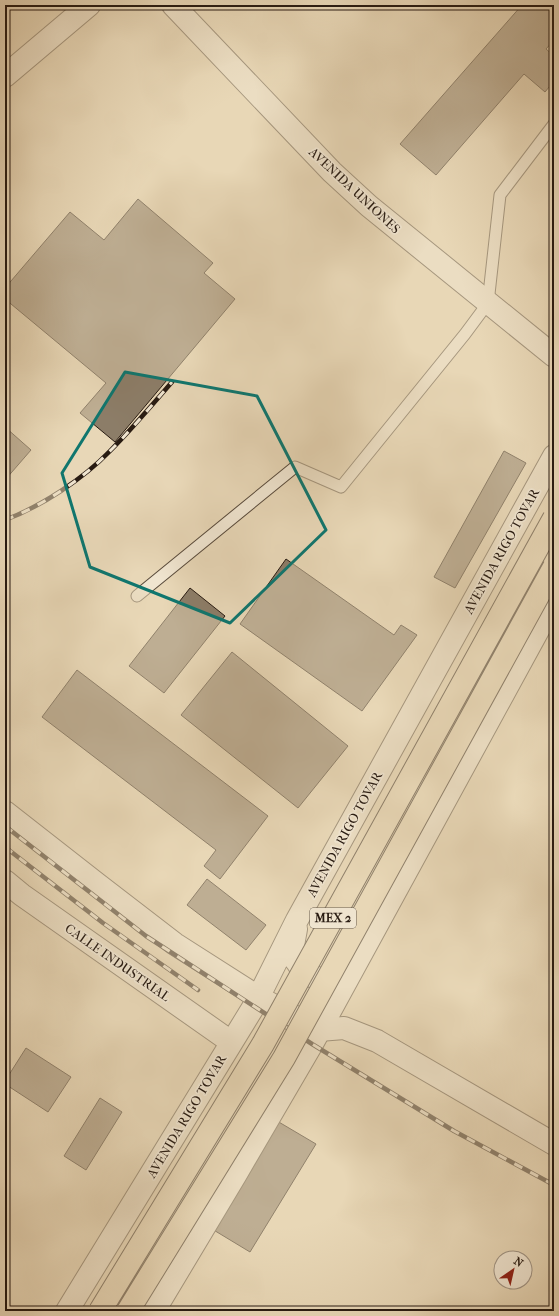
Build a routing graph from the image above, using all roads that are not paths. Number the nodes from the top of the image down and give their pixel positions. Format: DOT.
graph roads {
  1 [pos="89,5"];
  2 [pos="173,5"];
  3 [pos="5,76"];
  4 [pos="554,124"];
  5 [pos="488,303"];
  6 [pos="554,356"];
  7 [pos="554,456"];
  8 [pos="554,518"];
  9 [pos="554,567"];
  10 [pos="136,596"];
  11 [pos="554,601"];
  12 [pos="5,812"];
  13 [pos="5,881"];
  14 [pos="297,920"];
  15 [pos="361,954"];
  16 [pos="258,997"];
  17 [pos="319,1030"];
  18 [pos="231,1042"];
  19 [pos="189,1112"];
  20 [pos="554,1144"];
  21 [pos="236,1174"];
  22 [pos="66,1311"];
  23 [pos="100,1311"];
  24 [pos="128,1311"];
  25 [pos="154,1311"];
  1 -- 3 [label="street"];
  2 -- 5 [label="street, AVENIDA UNIONES"];
  4 -- 5 [label="lane"];
  5 -- 6 [label="street, AVENIDA UNIONES"];
  5 -- 10 [label="lane"];
  7 -- 14 [label="street, AVENIDA RIGO TOVAR"];
  8 -- 23 [label="highway, MEX 2, bridge"];
  9 -- 24 [label="highway, MEX 2, bridge"];
  11 -- 15 [label="street"];
  12 -- 16 [label="street"];
  13 -- 18 [label="street, CALLE INDUSTRIAL"];
  14 -- 15 [label="street"];
  14 -- 16 [label="street, AVENIDA RIGO TOVAR"];
  15 -- 17 [label="street"];
  16 -- 17 [label="street"];
  16 -- 18 [label="street, AVENIDA RIGO TOVAR"];
  17 -- 20 [label="street"];
  17 -- 21 [label="street"];
  18 -- 19 [label="street, AVENIDA RIGO TOVAR"];
  19 -- 21 [label="street"];
  19 -- 22 [label="street, AVENIDA RIGO TOVAR"];
  21 -- 25 [label="street"];
}
